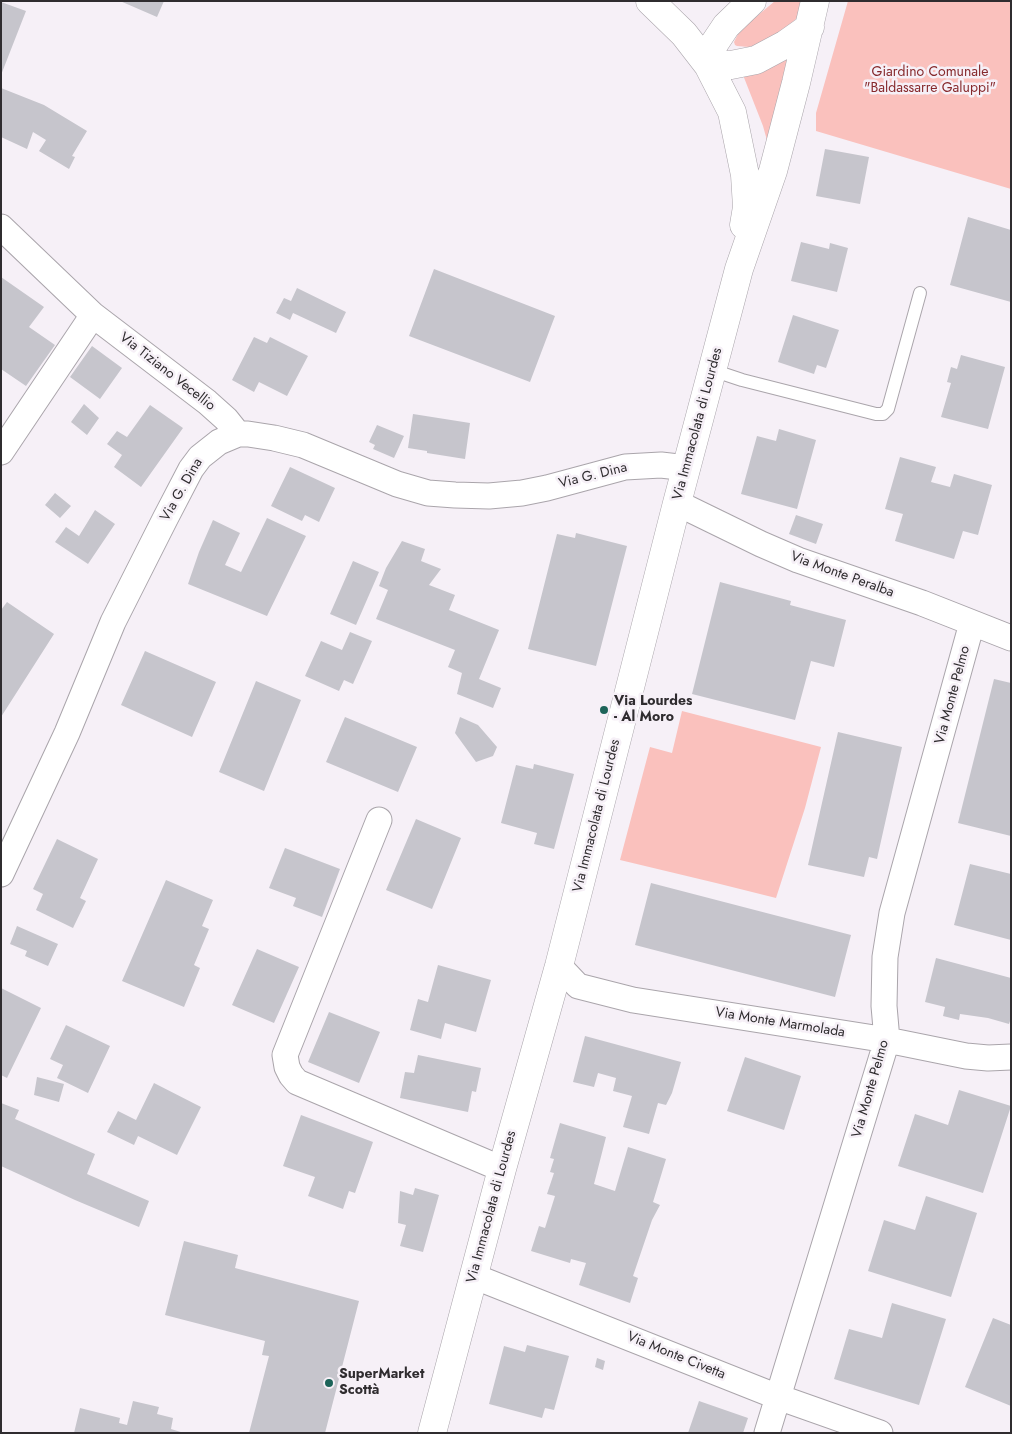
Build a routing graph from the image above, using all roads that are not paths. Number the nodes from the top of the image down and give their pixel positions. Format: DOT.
graph roads {
  1 [pos="650,1"];
  2 [pos="752,1"];
  3 [pos="813,14"];
  4 [pos="708,65"];
  5 [pos="1,227"];
  6 [pos="738,269"];
  7 [pos="920,293"];
  8 [pos="93,315"];
  9 [pos="712,370"];
  10 [pos="238,434"];
  11 [pos="1,452"];
  12 [pos="687,468"];
  13 [pos="677,503"];
  14 [pos="972,623"];
  15 [pos="1011,638"];
  16 [pos="379,820"];
  17 [pos="1,874"];
  18 [pos="559,966"];
  19 [pos="887,1040"];
  20 [pos="1011,1057"];
  21 [pos="502,1169"];
  22 [pos="473,1276"];
  23 [pos="778,1397"];
  24 [pos="432,1433"];
  25 [pos="767,1433"];
  26 [pos="880,1433"];
  1 -- 4 [label="main road"];
  2 -- 4 [label="main road"];
  3 -- 4 [label="main road, Via Immacolata di Lourdes"];
  3 -- 6 [label="main road, Via Immacolata di Lourdes"];
  4 -- 6 [label="main road"];
  5 -- 8 [label="street, Via Tiziano Vecellio"];
  6 -- 9 [label="main road, Via Immacolata di Lourdes"];
  7 -- 9 [label="lane"];
  8 -- 10 [label="street, Via Tiziano Vecellio"];
  8 -- 11 [label="street"];
  9 -- 12 [label="main road, Via Immacolata di Lourdes"];
  10 -- 12 [label="street, Via G. Dina"];
  10 -- 17 [label="street, Via G. Dina"];
  12 -- 13 [label="main road, Via Immacolata di Lourdes"];
  13 -- 14 [label="street, Via Monte Peralba"];
  13 -- 18 [label="main road, Via Immacolata di Lourdes"];
  14 -- 15 [label="street, Via Monte Peralba"];
  14 -- 19 [label="street, Via Monte Pelmo"];
  16 -- 21 [label="street"];
  18 -- 19 [label="street, Via Monte Marmolada"];
  18 -- 21 [label="main road, Via Immacolata di Lourdes"];
  19 -- 20 [label="street, Via Monte Marmolada"];
  19 -- 23 [label="street, Via Monte Pelmo"];
  21 -- 22 [label="main road, Via Immacolata di Lourdes"];
  22 -- 23 [label="street, Via Monte Civetta"];
  22 -- 24 [label="main road, Via Immacolata di Lourdes"];
  23 -- 25 [label="street, Via Monte Pelmo"];
  23 -- 26 [label="street, Via Monte Civetta"];
}
